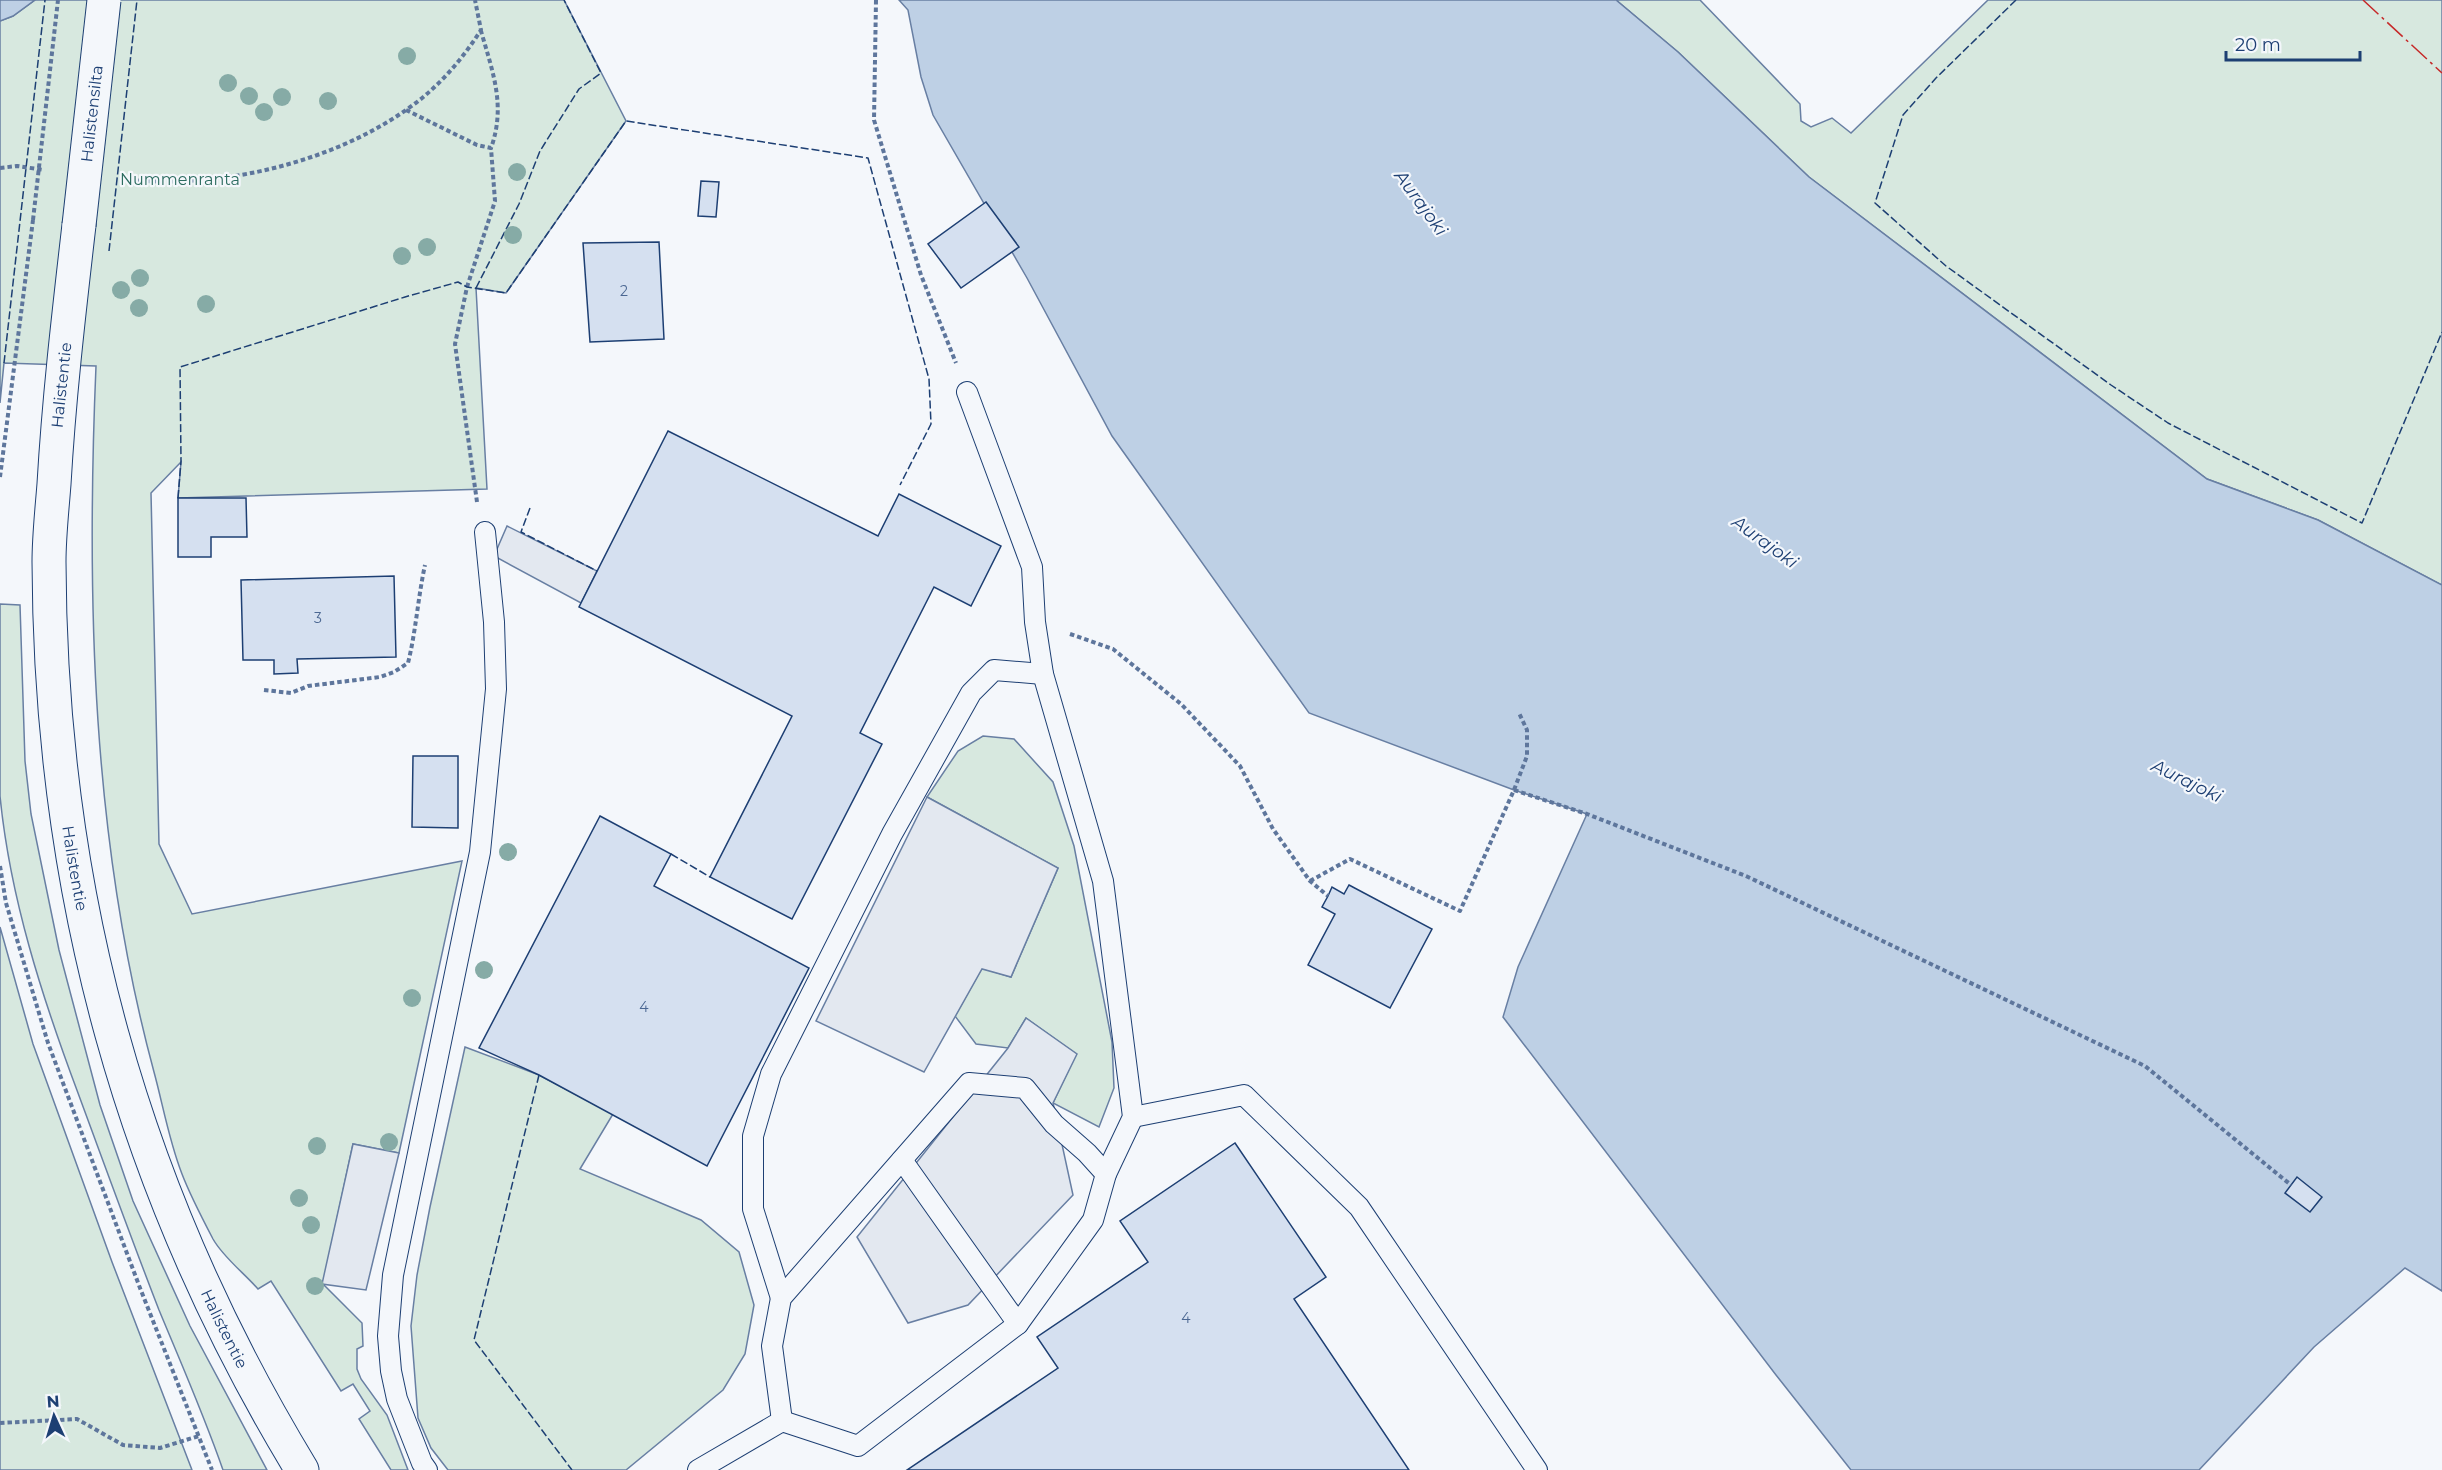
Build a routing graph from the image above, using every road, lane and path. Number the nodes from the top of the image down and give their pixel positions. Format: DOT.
graph roads {
  1 [pos="58,0"];
  2 [pos="104,0"];
  3 [pos="475,0"];
  4 [pos="876,0"];
  5 [pos="481,30"];
  6 [pos="406,110"];
  7 [pos="491,148"];
  8 [pos="0,168"];
  9 [pos="53,171"];
  10 [pos="112,178"];
  11 [pos="79,225"];
  12 [pos="967,392"];
  13 [pos="0,477"];
  14 [pos="485,532"];
  15 [pos="425,565"];
  16 [pos="1035,622"];
  17 [pos="1043,674"];
  18 [pos="264,690"];
  19 [pos="1519,712"];
  20 [pos="1514,790"];
  21 [pos="0,866"];
  22 [pos="1310,881"];
  23 [pos="1328,896"];
  24 [pos="1133,1117"];
  25 [pos="902,1160"];
  26 [pos="1106,1174"];
  27 [pos="2291,1185"];
  28 [pos="781,1298"];
  29 [pos="1018,1324"];
  30 [pos="782,1421"];
  31 [pos="0,1422"];
  32 [pos="199,1436"];
  33 [pos="212,1470"];
  34 [pos="302,1470"];
  35 [pos="427,1470"];
  36 [pos="698,1470"];
  37 [pos="1537,1470"];
  1 -- 13 [label="path, bridge"];
  2 -- 11 [label="street, Halistensilta, bridge"];
  3 -- 5 [label="path"];
  4 -- 12 [label="path"];
  5 -- 6 [label="path"];
  5 -- 7 [label="path"];
  6 -- 7 [label="path"];
  6 -- 10 [label="path"];
  7 -- 14 [label="path"];
  8 -- 9 [label="path"];
  11 -- 34 [label="street, Halistentie"];
  12 -- 16 [label="lane"];
  14 -- 35 [label="lane"];
  15 -- 18 [label="path"];
  16 -- 17 [label="lane"];
  16 -- 22 [label="path"];
  17 -- 24 [label="lane"];
  17 -- 28 [label="lane"];
  19 -- 20 [label="path"];
  20 -- 22 [label="path"];
  20 -- 27 [label="path"];
  21 -- 32 [label="path"];
  22 -- 23 [label="path"];
  24 -- 26 [label="lane"];
  24 -- 37 [label="lane"];
  25 -- 26 [label="lane"];
  25 -- 28 [label="lane"];
  25 -- 29 [label="lane"];
  26 -- 29 [label="lane"];
  28 -- 30 [label="lane"];
  29 -- 30 [label="lane"];
  30 -- 36 [label="lane"];
  31 -- 32 [label="path"];
  32 -- 33 [label="path"];
}
